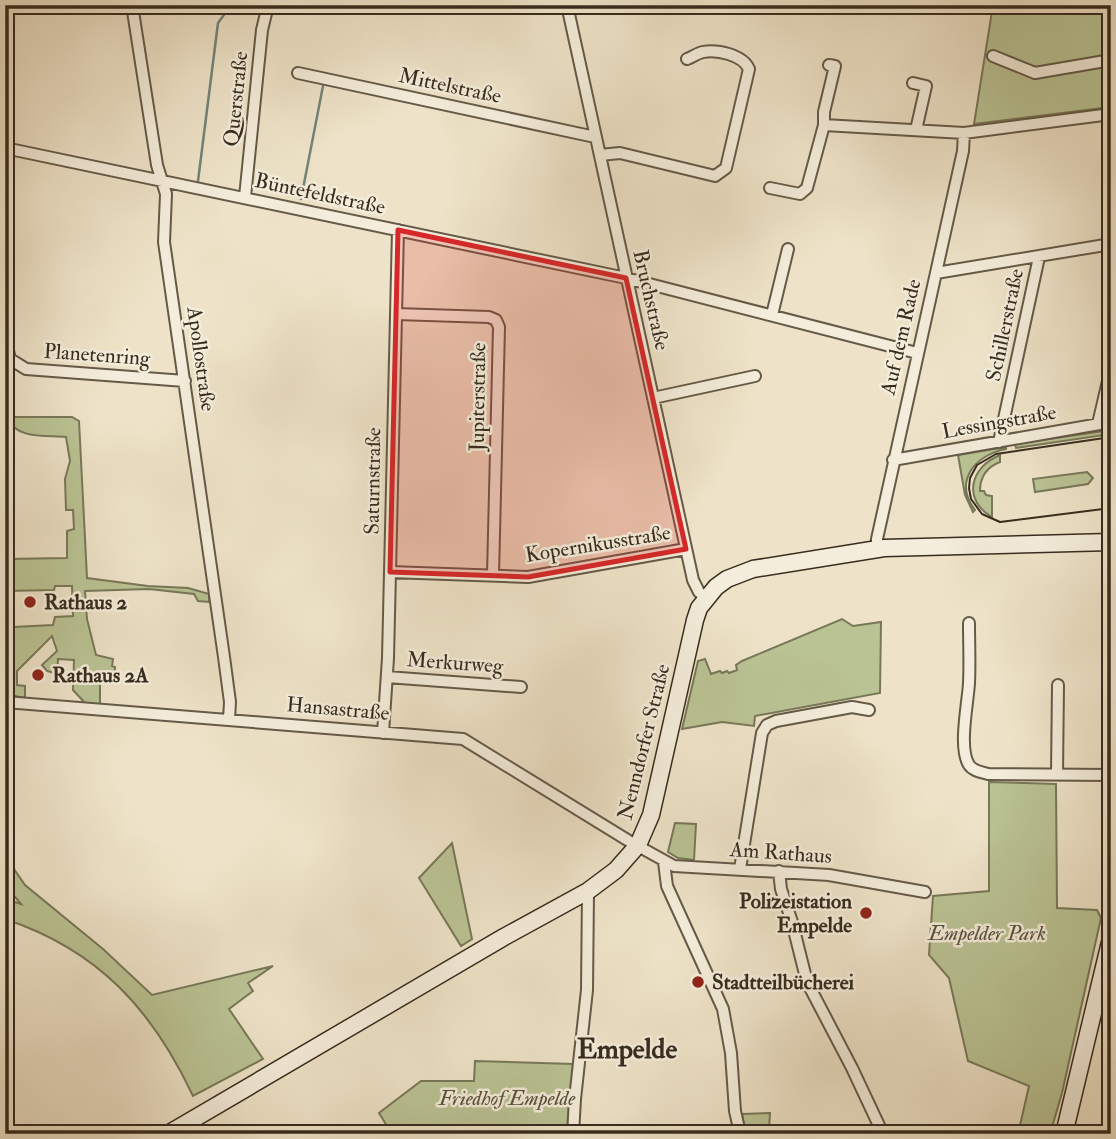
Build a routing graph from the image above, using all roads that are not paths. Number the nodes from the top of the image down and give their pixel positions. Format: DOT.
graph roads {
  1 [pos="132,5"];
  2 [pos="268,5"];
  3 [pos="567,5"];
  4 [pos="993,56"];
  5 [pos="687,59"];
  6 [pos="1111,60"];
  7 [pos="829,65"];
  8 [pos="298,73"];
  9 [pos="913,83"];
  10 [pos="1111,114"];
  11 [pos="824,125"];
  12 [pos="916,130"];
  13 [pos="964,133"];
  14 [pos="595,137"];
  15 [pos="6,148"];
  16 [pos="600,155"];
  17 [pos="162,179"];
  18 [pos="770,188"];
  19 [pos="245,197"];
  20 [pos="398,230"];
  21 [pos="1111,244"];
  22 [pos="788,249"];
  23 [pos="1039,257"];
  24 [pos="936,273"];
  25 [pos="626,278"];
  26 [pos="396,314"];
  27 [pos="772,315"];
  28 [pos="917,353"];
  29 [pos="1111,368"];
  30 [pos="755,376"];
  31 [pos="186,381"];
  32 [pos="653,398"];
  33 [pos="1111,422"];
  34 [pos="1098,424"];
  35 [pos="999,442"];
  36 [pos="893,460"];
  37 [pos="1111,542"];
  38 [pos="687,549"];
  39 [pos="877,549"];
  40 [pos="390,572"];
  41 [pos="493,575"];
  42 [pos="706,598"];
  43 [pos="969,623"];
  44 [pos="387,677"];
  45 [pos="1058,685"];
  46 [pos="521,687"];
  47 [pos="5,702"];
  48 [pos="869,710"];
  49 [pos="229,719"];
  50 [pos="383,733"];
  51 [pos="1057,774"];
  52 [pos="1111,775"];
  53 [pos="638,845"];
  54 [pos="664,862"];
  55 [pos="740,869"];
  56 [pos="779,871"];
  57 [pos="589,891"];
  58 [pos="925,892"];
  59 [pos="1111,937"];
  60 [pos="1111,978"];
  61 [pos="168,1134"];
  62 [pos="573,1134"];
  63 [pos="743,1134"];
  64 [pos="883,1134"];
  65 [pos="1064,1134"];
  66 [pos="1074,1134"];
  1 -- 17 [label="street, Apollostraße"];
  2 -- 19 [label="street, Querstraße"];
  3 -- 14 [label="street, Bruchstraße"];
  4 -- 6 [label="street"];
  5 -- 16 [label="street"];
  7 -- 11 [label="street"];
  8 -- 14 [label="street, Mittelstraße"];
  9 -- 12 [label="street"];
  10 -- 13 [label="street"];
  11 -- 12 [label="street"];
  11 -- 18 [label="street"];
  12 -- 13 [label="street"];
  13 -- 24 [label="street, Auf dem Rade"];
  14 -- 16 [label="street, Bruchstraße"];
  15 -- 17 [label="street, Büntefeldstraße"];
  15 -- 31 [label="street, Planetenring"];
  16 -- 25 [label="street, Bruchstraße"];
  17 -- 19 [label="street, Büntefeldstraße"];
  17 -- 31 [label="street, Apollostraße"];
  19 -- 20 [label="street, Büntefeldstraße"];
  20 -- 25 [label="street, Büntefeldstraße"];
  20 -- 26 [label="street, Saturnstraße"];
  21 -- 23 [label="street"];
  22 -- 27 [label="street"];
  23 -- 24 [label="street"];
  23 -- 35 [label="street, Schillerstraße"];
  24 -- 28 [label="street, Auf dem Rade"];
  25 -- 27 [label="street, Büntefeldstraße"];
  25 -- 32 [label="street, Bruchstraße"];
  26 -- 40 [label="street, Saturnstraße"];
  26 -- 41 [label="street, Jupiterstraße"];
  27 -- 28 [label="street, Büntefeldstraße"];
  28 -- 36 [label="street, Auf dem Rade"];
  29 -- 34 [label="street"];
  30 -- 32 [label="street"];
  31 -- 49 [label="street, Apollostraße"];
  32 -- 38 [label="street, Bruchstraße"];
  33 -- 34 [label="street, Lessingstraße"];
  34 -- 35 [label="street, Lessingstraße"];
  35 -- 36 [label="street, Lessingstraße"];
  36 -- 39 [label="street, Auf dem Rade"];
  37 -- 39 [label="street, Nenndorfer Straße"];
  38 -- 41 [label="street, Kopernikusstraße"];
  38 -- 42 [label="street, Bruchstraße"];
  39 -- 42 [label="street, Nenndorfer Straße"];
  40 -- 41 [label="street, Kopernikusstraße"];
  40 -- 44 [label="street, Saturnstraße"];
  42 -- 53 [label="street, Nenndorfer Straße"];
  43 -- 51 [label="street"];
  44 -- 46 [label="street, Merkurweg"];
  44 -- 50 [label="street, Saturnstraße"];
  45 -- 51 [label="street"];
  47 -- 49 [label="street, Hansastraße"];
  48 -- 55 [label="street"];
  49 -- 50 [label="street, Hansastraße"];
  50 -- 53 [label="street, Hansastraße"];
  51 -- 52 [label="street"];
  53 -- 54 [label="street, Am Rathaus"];
  53 -- 57 [label="street, Nenndorfer Straße"];
  54 -- 55 [label="street, Am Rathaus"];
  54 -- 63 [label="street"];
  55 -- 56 [label="street, Am Rathaus"];
  56 -- 58 [label="street, Am Rathaus"];
  56 -- 64 [label="street"];
  57 -- 61 [label="street, Nenndorfer Straße"];
  57 -- 62 [label="street"];
  59 -- 65 [label="street"];
  60 -- 66 [label="street"];
}
